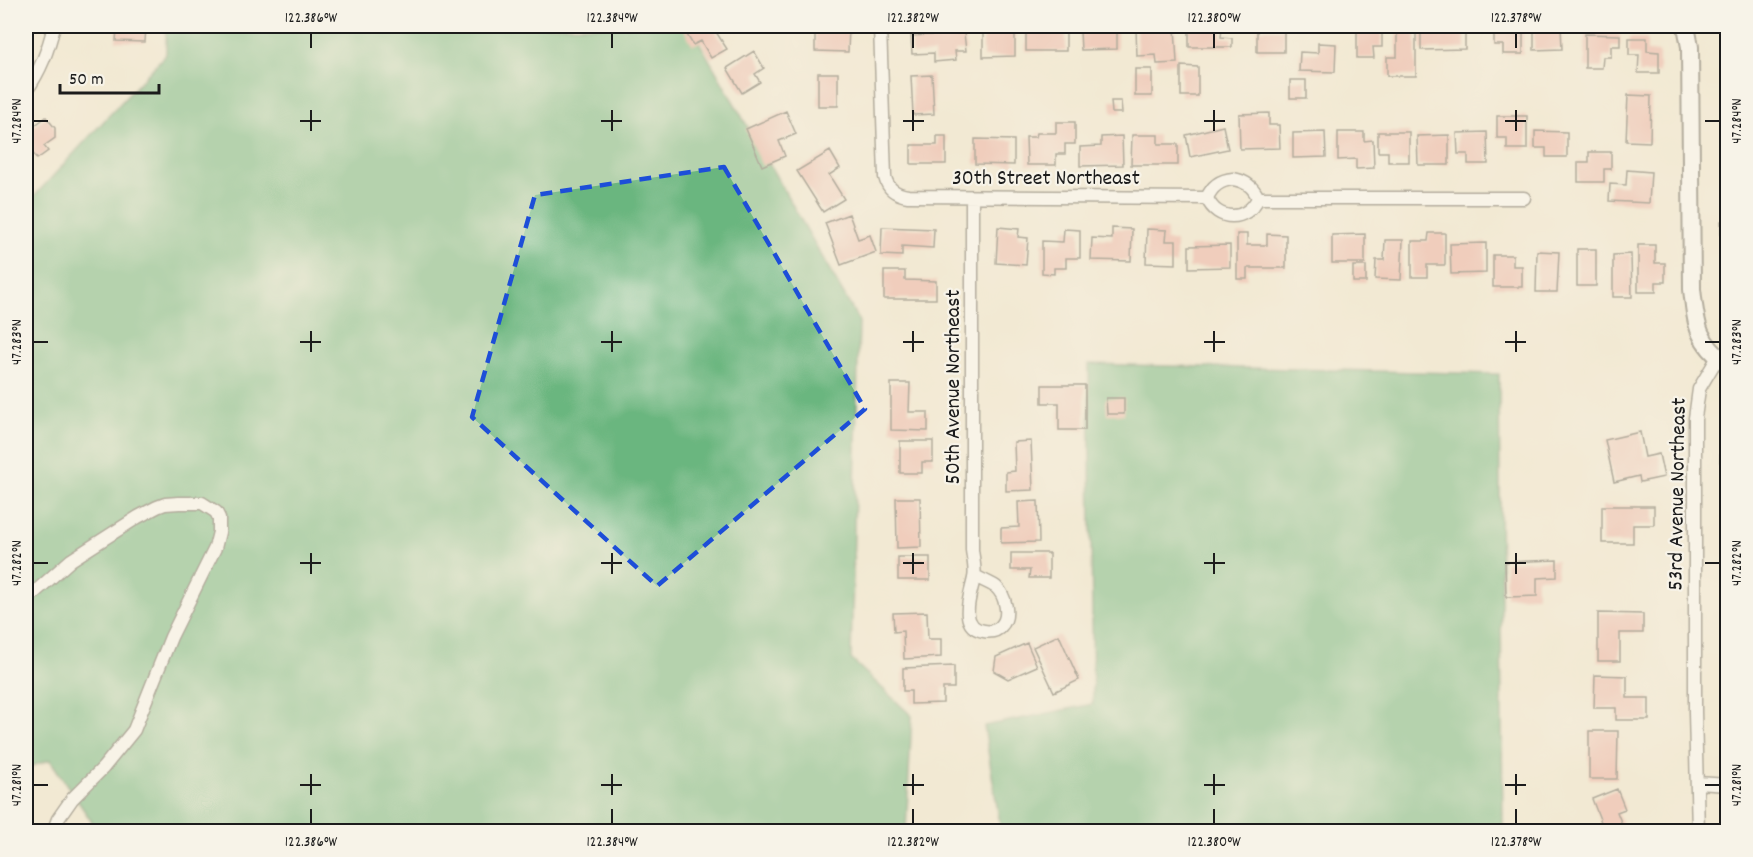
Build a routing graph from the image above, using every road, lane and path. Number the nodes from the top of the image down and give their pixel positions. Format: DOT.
graph roads {
  1 [pos="54,26"];
  2 [pos="880,26"];
  3 [pos="1686,26"];
  4 [pos="26,91"];
  5 [pos="972,197"];
  6 [pos="1206,198"];
  7 [pos="1258,198"];
  8 [pos="1524,198"];
  9 [pos="1723,361"];
  10 [pos="975,576"];
  11 [pos="26,600"];
  12 [pos="1698,783"];
  13 [pos="1728,785"];
  14 [pos="53,831"];
  15 [pos="1698,831"];
  1 -- 4 [label="street"];
  2 -- 5 [label="street, 30th Street Northeast"];
  3 -- 9 [label="street, 53rd Avenue Northeast"];
  5 -- 6 [label="street, 30th Street Northeast"];
  5 -- 10 [label="street, 50th Avenue Northeast"];
  6 -- 7 [label="street"];
  6 -- 7 [label="street"];
  7 -- 8 [label="street"];
  9 -- 12 [label="street, 53rd Avenue Northeast"];
  11 -- 14 [label="street"];
  12 -- 13 [label="street"];
  12 -- 15 [label="street, 53rd Avenue Northeast"];
}
